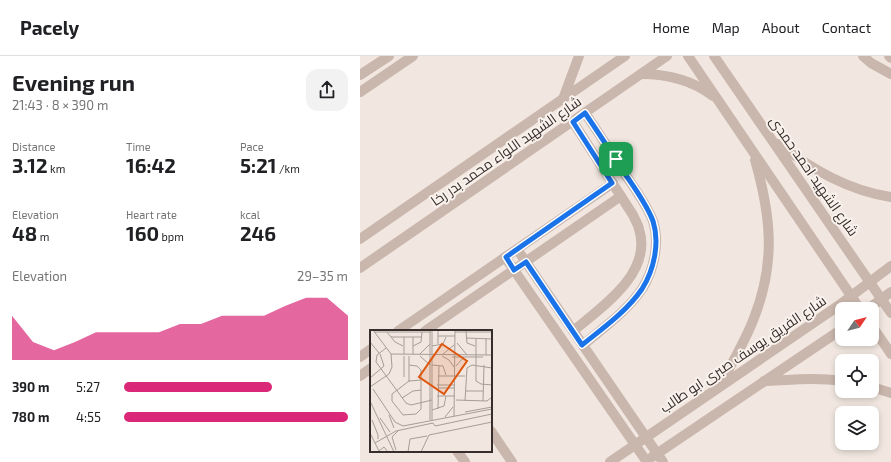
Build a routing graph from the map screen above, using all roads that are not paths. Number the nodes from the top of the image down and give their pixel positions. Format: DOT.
graph roads {
  1 [pos="388,56"];
  2 [pos="413,56"];
  3 [pos="579,56"];
  4 [pos="626,56"];
  5 [pos="667,56"];
  6 [pos="688,56"];
  7 [pos="714,56"];
  8 [pos="863,56"];
  9 [pos="641,74"];
  10 [pos="891,74"];
  11 [pos="360,76"];
  12 [pos="360,92"];
  13 [pos="717,99"];
  14 [pos="562,100"];
  15 [pos="585,113"];
  16 [pos="573,122"];
  17 [pos="771,139"];
  18 [pos="752,150"];
  19 [pos="612,183"];
  20 [pos="621,196"];
  21 [pos="891,196"];
  22 [pos="360,239"];
  23 [pos="517,249"];
  24 [pos="506,257"];
  25 [pos="526,262"];
  26 [pos="891,266"];
  27 [pos="360,268"];
  28 [pos="514,270"];
  29 [pos="869,282"];
  30 [pos="891,292"];
  31 [pos="851,296"];
  32 [pos="882,299"];
  33 [pos="855,302"];
  34 [pos="878,302"];
  35 [pos="891,313"];
  36 [pos="414,320"];
  37 [pos="399,330"];
  38 [pos="421,330"];
  39 [pos="426,330"];
  40 [pos="573,331"];
  41 [pos="835,334"];
  42 [pos="879,336"];
  43 [pos="582,345"];
  44 [pos="370,350"];
  45 [pos="891,354"];
  46 [pos="360,357"];
  47 [pos="370,369"];
  48 [pos="360,376"];
  49 [pos="835,380"];
  50 [pos="764,381"];
  51 [pos="719,387"];
  52 [pos="879,389"];
  53 [pos="891,393"];
  54 [pos="492,432"];
  55 [pos="646,437"];
  56 [pos="635,445"];
  57 [pos="458,452"];
  58 [pos="660,458"];
  59 [pos="465,462"];
  60 [pos="512,462"];
  61 [pos="610,462"];
  62 [pos="646,462"];
  1 -- 11 [label="street"];
  2 -- 12 [label="street"];
  3 -- 14 [label="street"];
  4 -- 14 [label="street, شارع الشهيد اللواء محمد بدر رخا"];
  5 -- 9 [label="street, شارع الشهيد اللواء محمد بدر رخا"];
  6 -- 13 [label="street"];
  7 -- 17 [label="street, شارع الشهيد احمد حمدى"];
  8 -- 10 [label="street"];
  9 -- 13 [label="street"];
  9 -- 15 [label="street, شارع الشهيد اللواء محمد بدر رخا"];
  13 -- 18 [label="street"];
  14 -- 22 [label="street, شارع الشهيد اللواء محمد بدر رخا"];
  15 -- 16 [label="street, شارع الشهيد اللواء محمد بدر رخا"];
  15 -- 43 [label="street"];
  16 -- 19 [label="street"];
  16 -- 27 [label="street, شارع الشهيد اللواء محمد بدر رخا"];
  17 -- 21 [label="street"];
  17 -- 29 [label="street, شارع الشهيد احمد حمدى"];
  18 -- 31 [label="street"];
  18 -- 51 [label="street"];
  19 -- 20 [label="street"];
  19 -- 23 [label="street"];
  20 -- 25 [label="street"];
  20 -- 40 [label="street"];
  23 -- 24 [label="street"];
  23 -- 25 [label="street"];
  24 -- 28 [label="street"];
  24 -- 36 [label="street"];
  25 -- 28 [label="street"];
  25 -- 40 [label="street"];
  26 -- 29 [label="street, شارع الفريق يوسف صبرى ابو طالب"];
  28 -- 39 [label="street"];
  28 -- 56 [label="street"];
  29 -- 31 [label="street, شارع الفريق يوسف صبرى ابو طالب"];
  29 -- 32 [label="street, شارع الشهيد احمد حمدى"];
  30 -- 32 [label="street"];
  31 -- 33 [label="street"];
  31 -- 51 [label="street, شارع الفريق يوسف صبرى ابو طالب"];
  32 -- 34 [label="street"];
  32 -- 35 [label="street, شارع الشهيد احمد حمدى"];
  36 -- 37 [label="street"];
  36 -- 38 [label="street"];
  40 -- 43 [label="street"];
  41 -- 50 [label="street"];
  42 -- 45 [label="street"];
  43 -- 55 [label="street"];
  44 -- 46 [label="street"];
  47 -- 48 [label="street"];
  49 -- 50 [label="street"];
  50 -- 58 [label="street"];
  51 -- 55 [label="street, شارع الفريق يوسف صبرى ابو طالب"];
  52 -- 53 [label="street"];
  54 -- 60 [label="street"];
  55 -- 56 [label="street, شارع الفريق يوسف صبرى ابو طالب"];
  55 -- 58 [label="street"];
  56 -- 61 [label="street, شارع الفريق يوسف صبرى ابو طالب"];
  56 -- 62 [label="street"];
  57 -- 59 [label="street"];
  58 -- 62 [label="street"];
}
